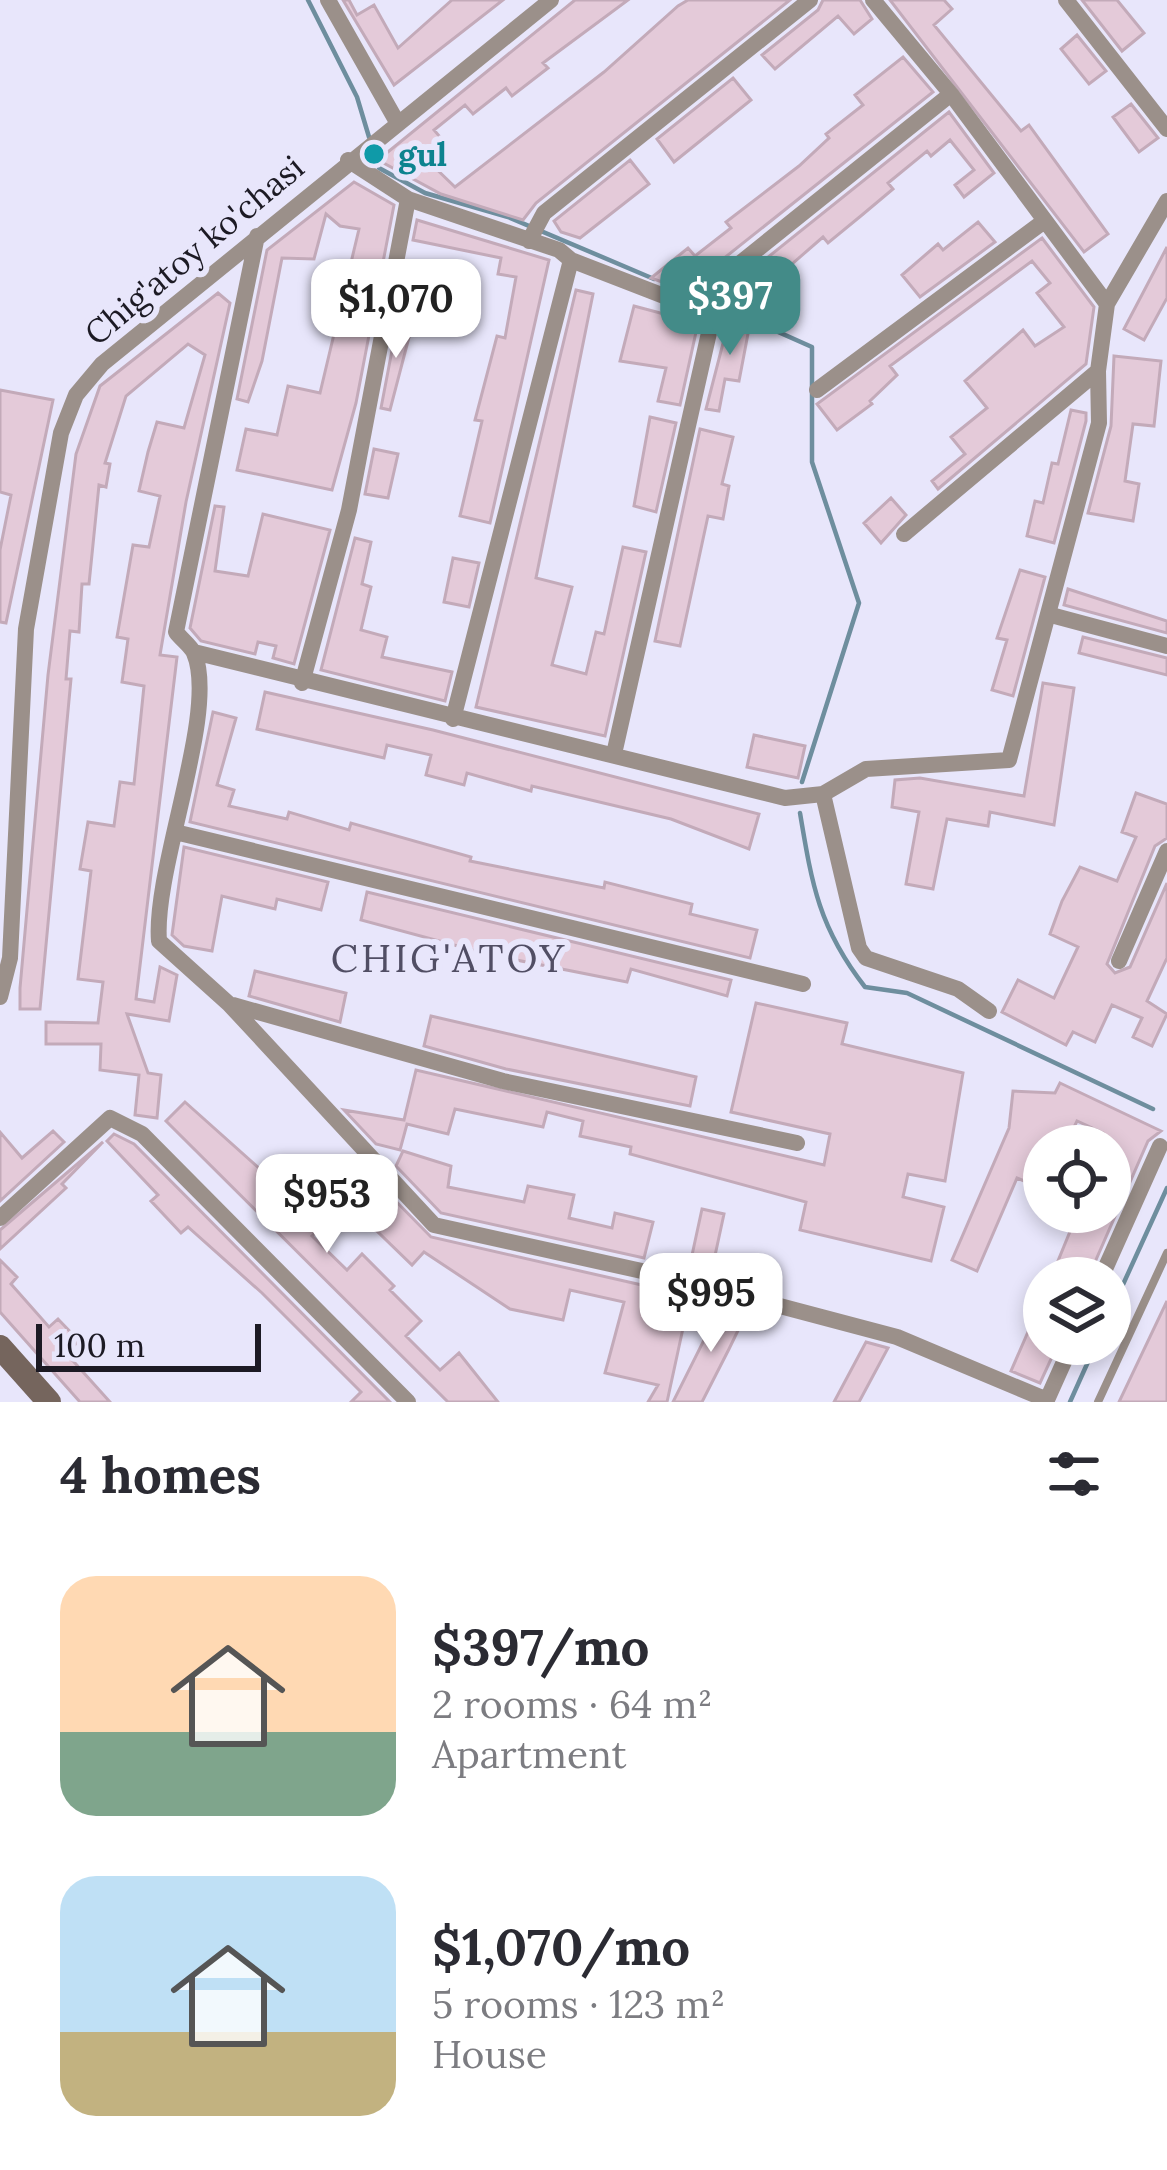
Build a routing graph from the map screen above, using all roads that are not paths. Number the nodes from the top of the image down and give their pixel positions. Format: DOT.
graph roads {
  1 [pos="328,0"];
  2 [pos="551,0"];
  3 [pos="810,0"];
  4 [pos="873,0"];
  5 [pos="1066,0"];
  6 [pos="951,94"];
  7 [pos="397,122"];
  8 [pos="1167,129"];
  9 [pos="348,160"];
  10 [pos="408,199"];
  11 [pos="1167,200"];
  12 [pos="1043,222"];
  13 [pos="257,236"];
  14 [pos="531,236"];
  15 [pos="571,260"];
  16 [pos="1107,304"];
  17 [pos="688,305"];
  18 [pos="1098,371"];
  19 [pos="817,390"];
  20 [pos="904,534"];
  21 [pos="1052,615"];
  22 [pos="1167,646"];
  23 [pos="194,652"];
  24 [pos="302,683"];
  25 [pos="453,719"];
  26 [pos="614,754"];
  27 [pos="823,794"];
  28 [pos="175,832"];
  29 [pos="1167,851"];
  30 [pos="1119,961"];
  31 [pos="803,984"];
  32 [pos="0,997"];
  33 [pos="229,1004"];
  34 [pos="988,1011"];
  35 [pos="797,1143"];
  36 [pos="1160,1146"];
  37 [pos="0,1218"];
  38 [pos="1167,1252"];
  39 [pos="1110,1257"];
  40 [pos="0,1347"];
  41 [pos="1062,1365"];
  42 [pos="1046,1401"];
  43 [pos="49,1402"];
  44 [pos="408,1402"];
  45 [pos="1098,1402"];
  1 -- 7 [label="street"];
  2 -- 7 [label="street, Chig'atoy ko'chasi"];
  3 -- 14 [label="street"];
  4 -- 6 [label="street"];
  5 -- 8 [label="street"];
  6 -- 12 [label="street"];
  6 -- 17 [label="street"];
  7 -- 9 [label="street, Chig'atoy ko'chasi"];
  9 -- 10 [label="street"];
  9 -- 13 [label="street, Chig'atoy ko'chasi"];
  10 -- 14 [label="street"];
  10 -- 24 [label="street"];
  11 -- 16 [label="street"];
  12 -- 16 [label="street"];
  12 -- 19 [label="street"];
  13 -- 23 [label="street"];
  13 -- 32 [label="street, Chig'atoy ko'chasi"];
  14 -- 15 [label="street"];
  15 -- 17 [label="street"];
  15 -- 25 [label="street"];
  16 -- 18 [label="street"];
  17 -- 26 [label="street"];
  18 -- 20 [label="street"];
  18 -- 21 [label="street"];
  21 -- 22 [label="street"];
  21 -- 27 [label="street"];
  23 -- 24 [label="street"];
  23 -- 28 [label="street"];
  24 -- 25 [label="street"];
  25 -- 26 [label="street"];
  26 -- 27 [label="street"];
  27 -- 34 [label="street"];
  28 -- 31 [label="street"];
  28 -- 33 [label="street"];
  29 -- 30 [label="street"];
  33 -- 35 [label="street"];
  33 -- 42 [label="street"];
  36 -- 39 [label="street"];
  37 -- 44 [label="street"];
  38 -- 45 [label="lane"];
  40 -- 43 [label="main road"];
  41 -- 42 [label="street"];
}
